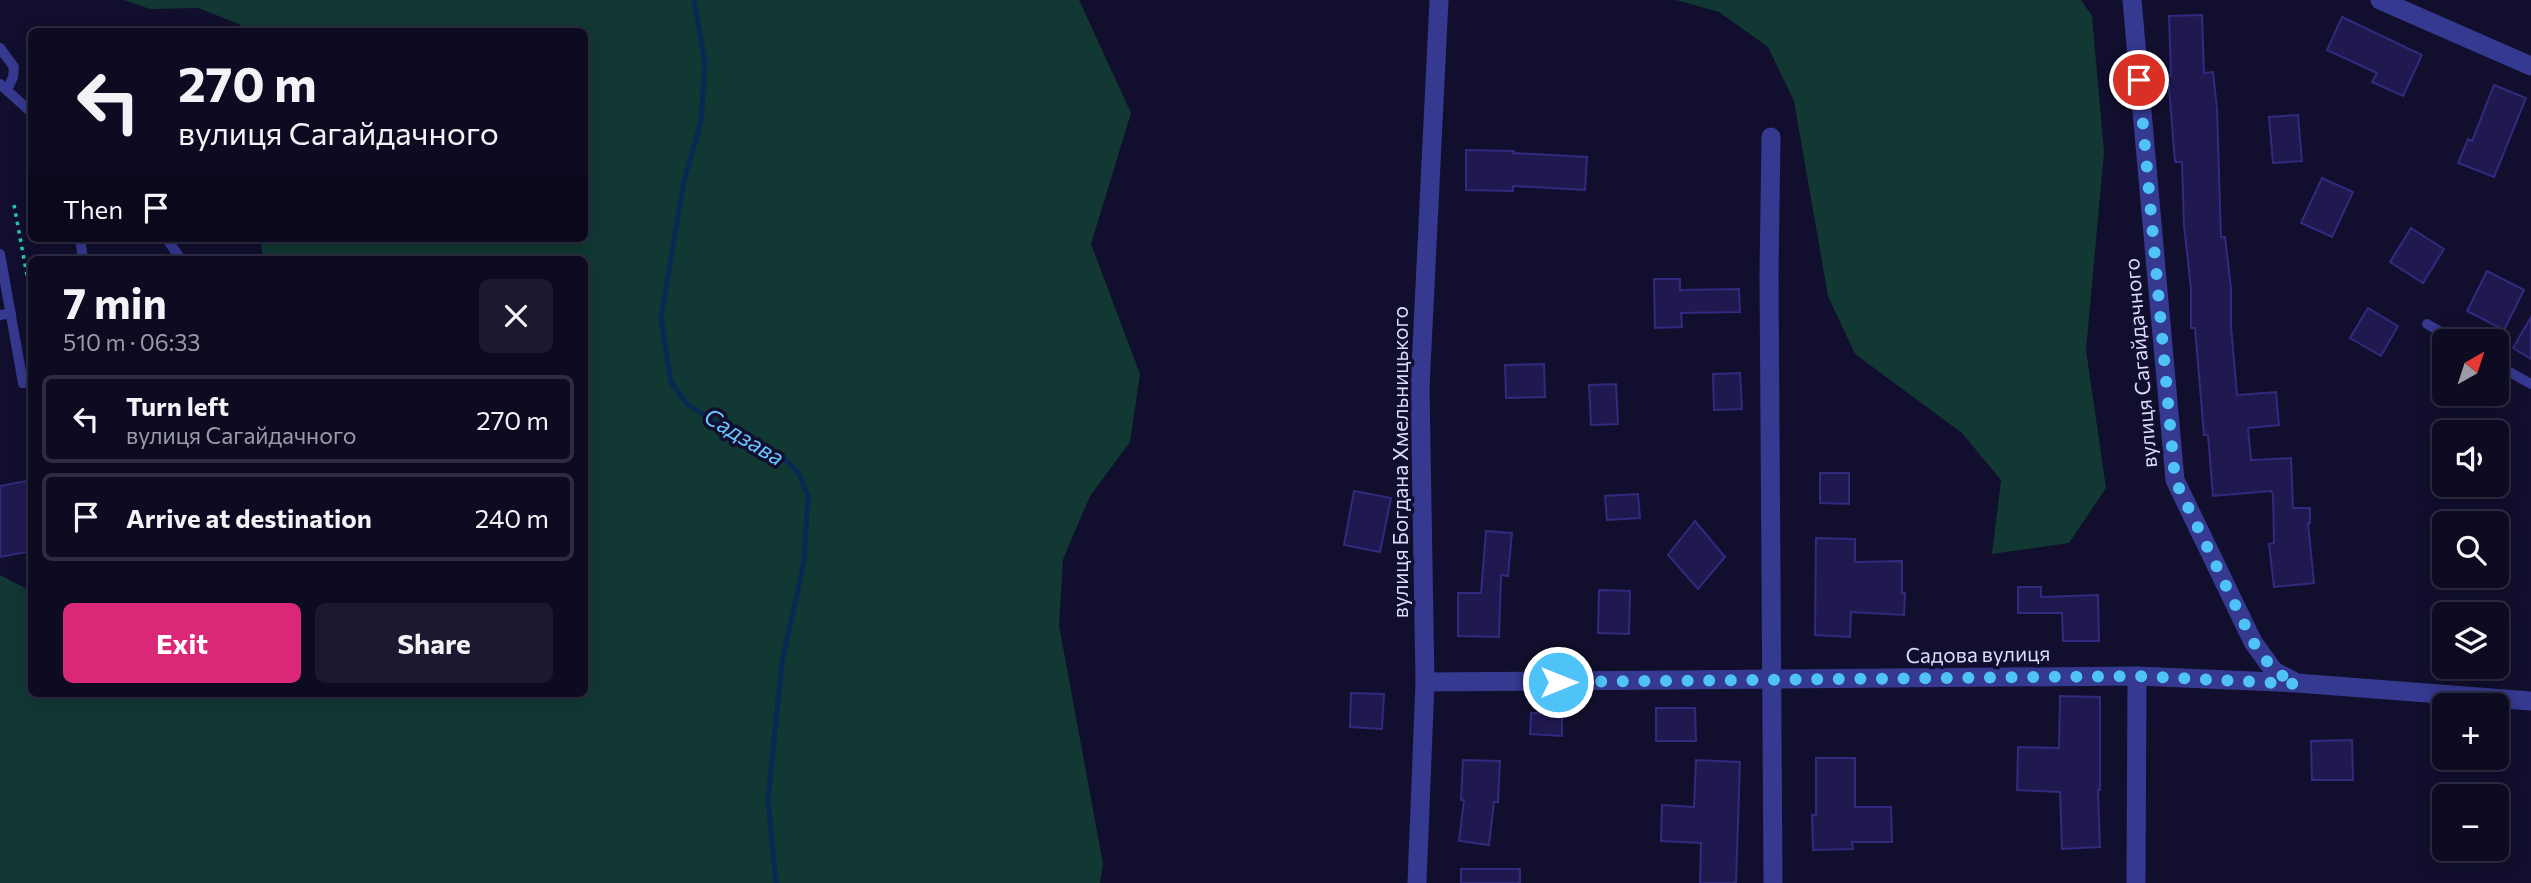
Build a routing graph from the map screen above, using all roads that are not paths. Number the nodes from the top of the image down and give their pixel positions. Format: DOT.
graph roads {
  1 [pos="1439,0"];
  2 [pos="2132,0"];
  3 [pos="2380,0"];
  4 [pos="0,48"];
  5 [pos="2531,66"];
  6 [pos="3,87"];
  7 [pos="28,109"];
  8 [pos="1771,137"];
  9 [pos="0,254"];
  10 [pos="5,314"];
  11 [pos="2427,324"];
  12 [pos="2436,329"];
  13 [pos="2510,372"];
  14 [pos="28,382"];
  15 [pos="2531,384"];
  16 [pos="2137,676"];
  17 [pos="1772,681"];
  18 [pos="1424,682"];
  19 [pos="2297,684"];
  20 [pos="2531,701"];
  21 [pos="1417,883"];
  22 [pos="1773,883"];
  23 [pos="2136,883"];
  1 -- 18 [label="street, вулиця Богдана Хмельницького"];
  2 -- 19 [label="street, вулиця Сагайдачного"];
  3 -- 5 [label="street"];
  4 -- 6 [label="lane"];
  6 -- 7 [label="lane"];
  8 -- 17 [label="street"];
  9 -- 10 [label="lane"];
  10 -- 14 [label="lane"];
  11 -- 12 [label="lane"];
  13 -- 15 [label="lane"];
  16 -- 17 [label="street, Садова вулиця"];
  16 -- 19 [label="street, Садова вулиця"];
  16 -- 23 [label="street"];
  17 -- 18 [label="street, Садова вулиця"];
  17 -- 22 [label="street"];
  18 -- 21 [label="street, вулиця Богдана Хмельницького"];
  19 -- 20 [label="street, Садова вулиця"];
}
